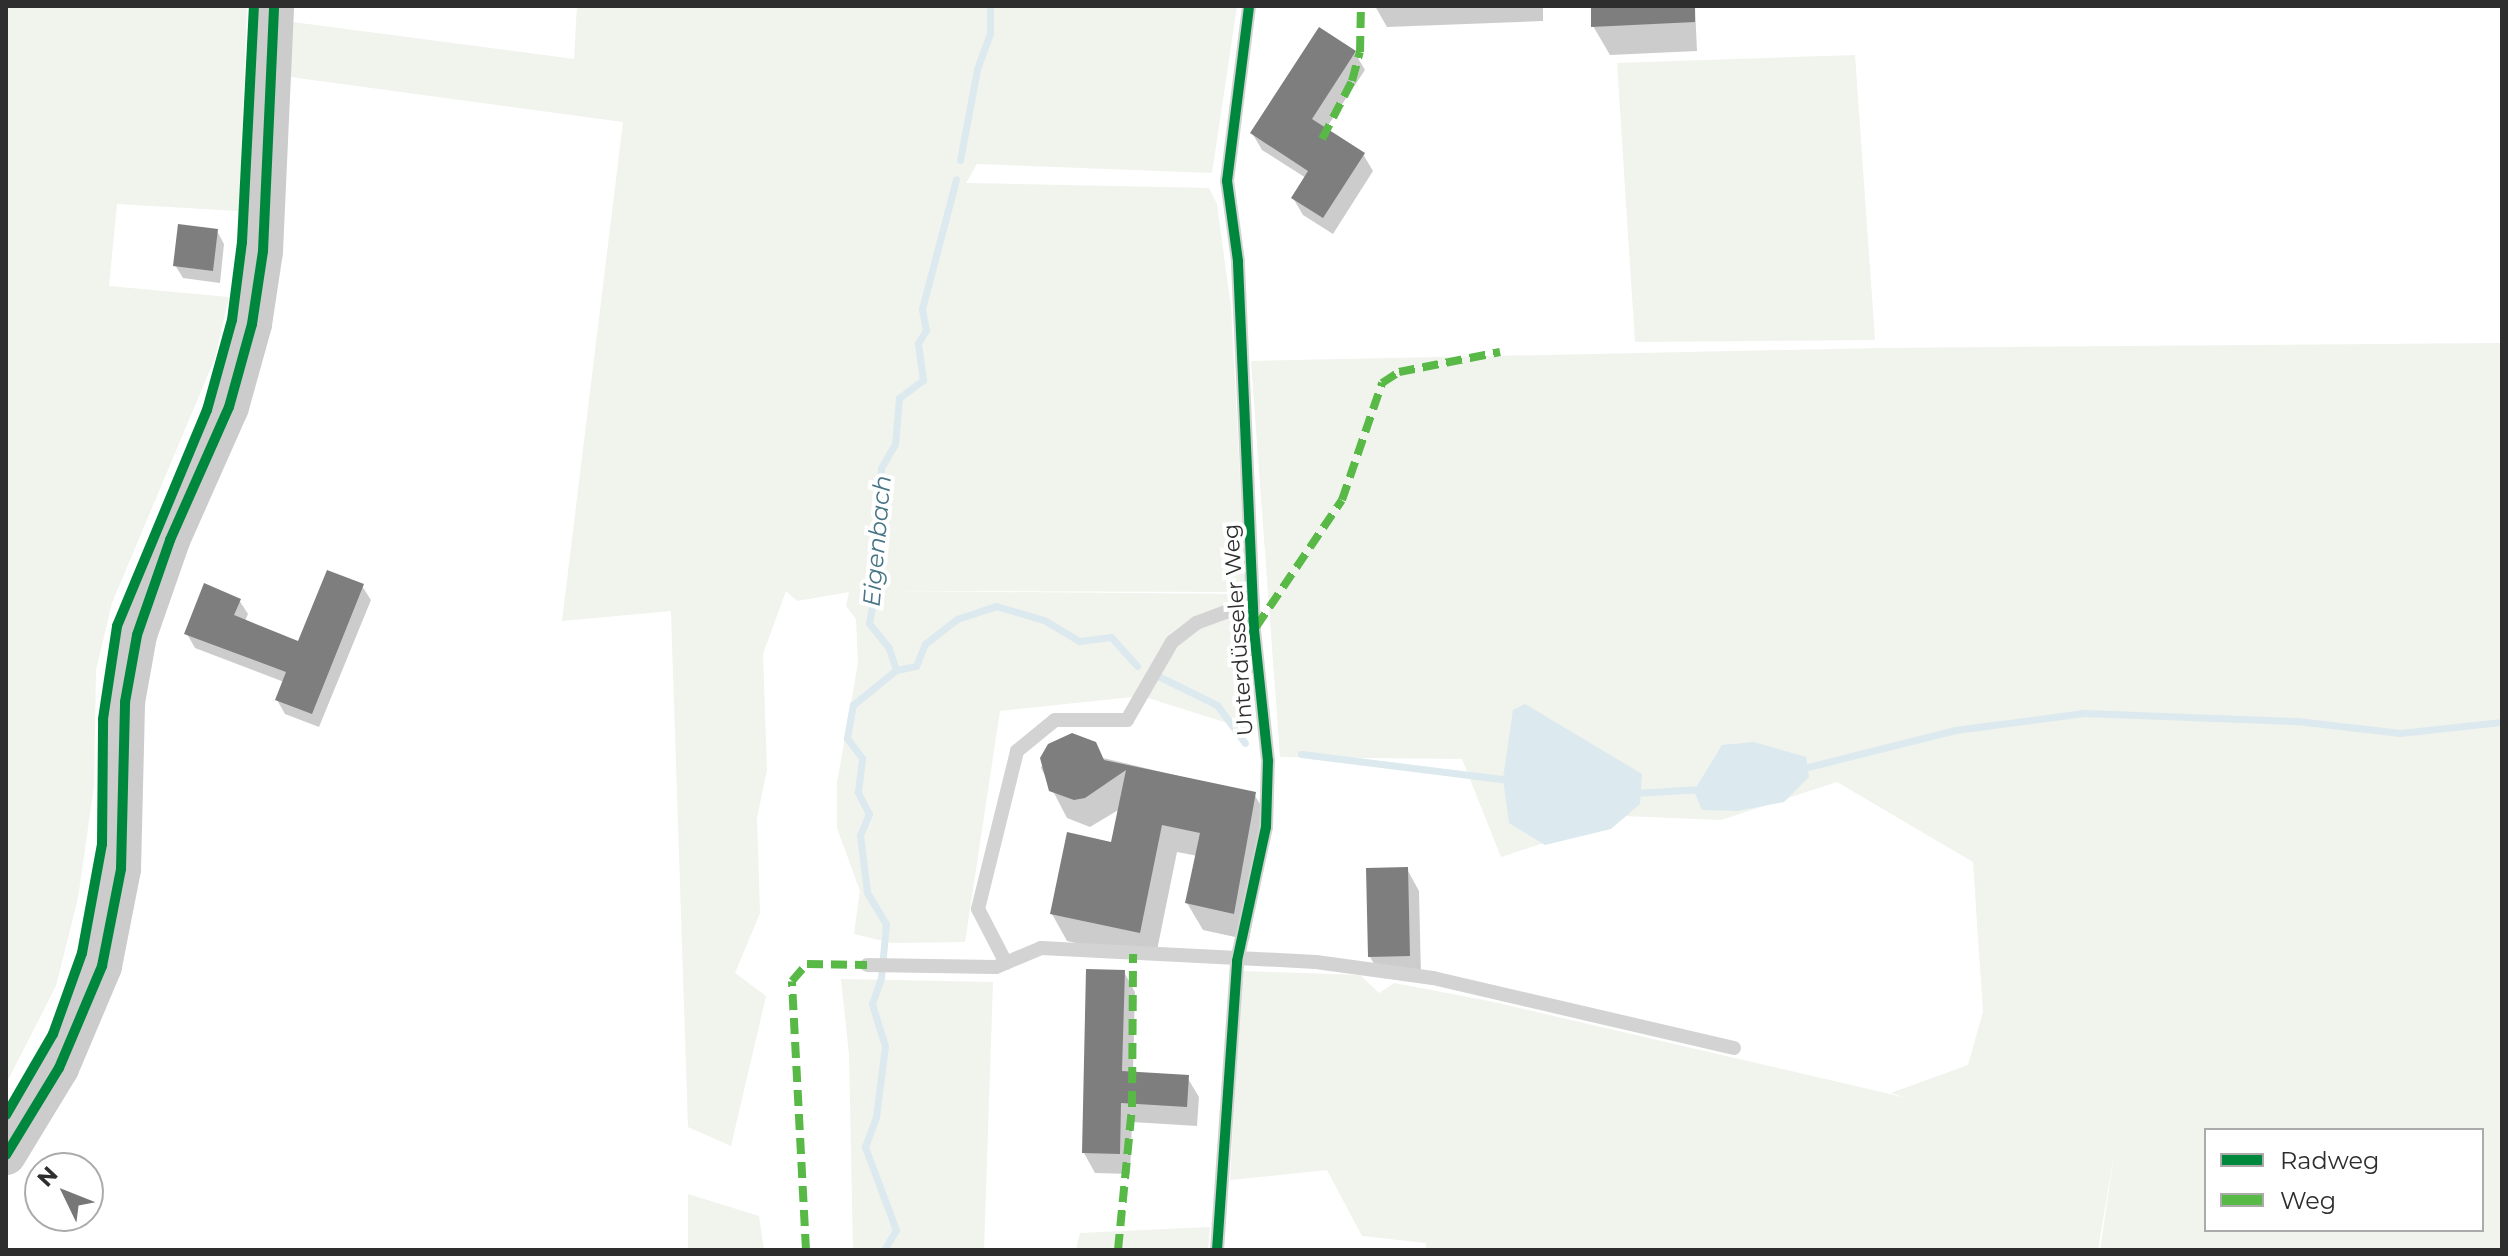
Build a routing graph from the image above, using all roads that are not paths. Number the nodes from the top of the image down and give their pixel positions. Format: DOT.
graph roads {
  1 [pos="274,6"];
  2 [pos="1249,6"];
  3 [pos="1253,602"];
  4 [pos="1237,961"];
  5 [pos="1006,963"];
  6 [pos="867,965"];
  7 [pos="1734,1048"];
  8 [pos="6,1155"];
  9 [pos="1217,1250"];
  1 -- 8 [label="street"];
  2 -- 3 [label="lane, Unterdüsseler Weg"];
  3 -- 4 [label="lane, Unterdüsseler Weg"];
  3 -- 5 [label="lane"];
  4 -- 5 [label="lane"];
  4 -- 7 [label="lane"];
  4 -- 9 [label="lane, Unterdüsseler Weg"];
  5 -- 6 [label="lane"];
}
